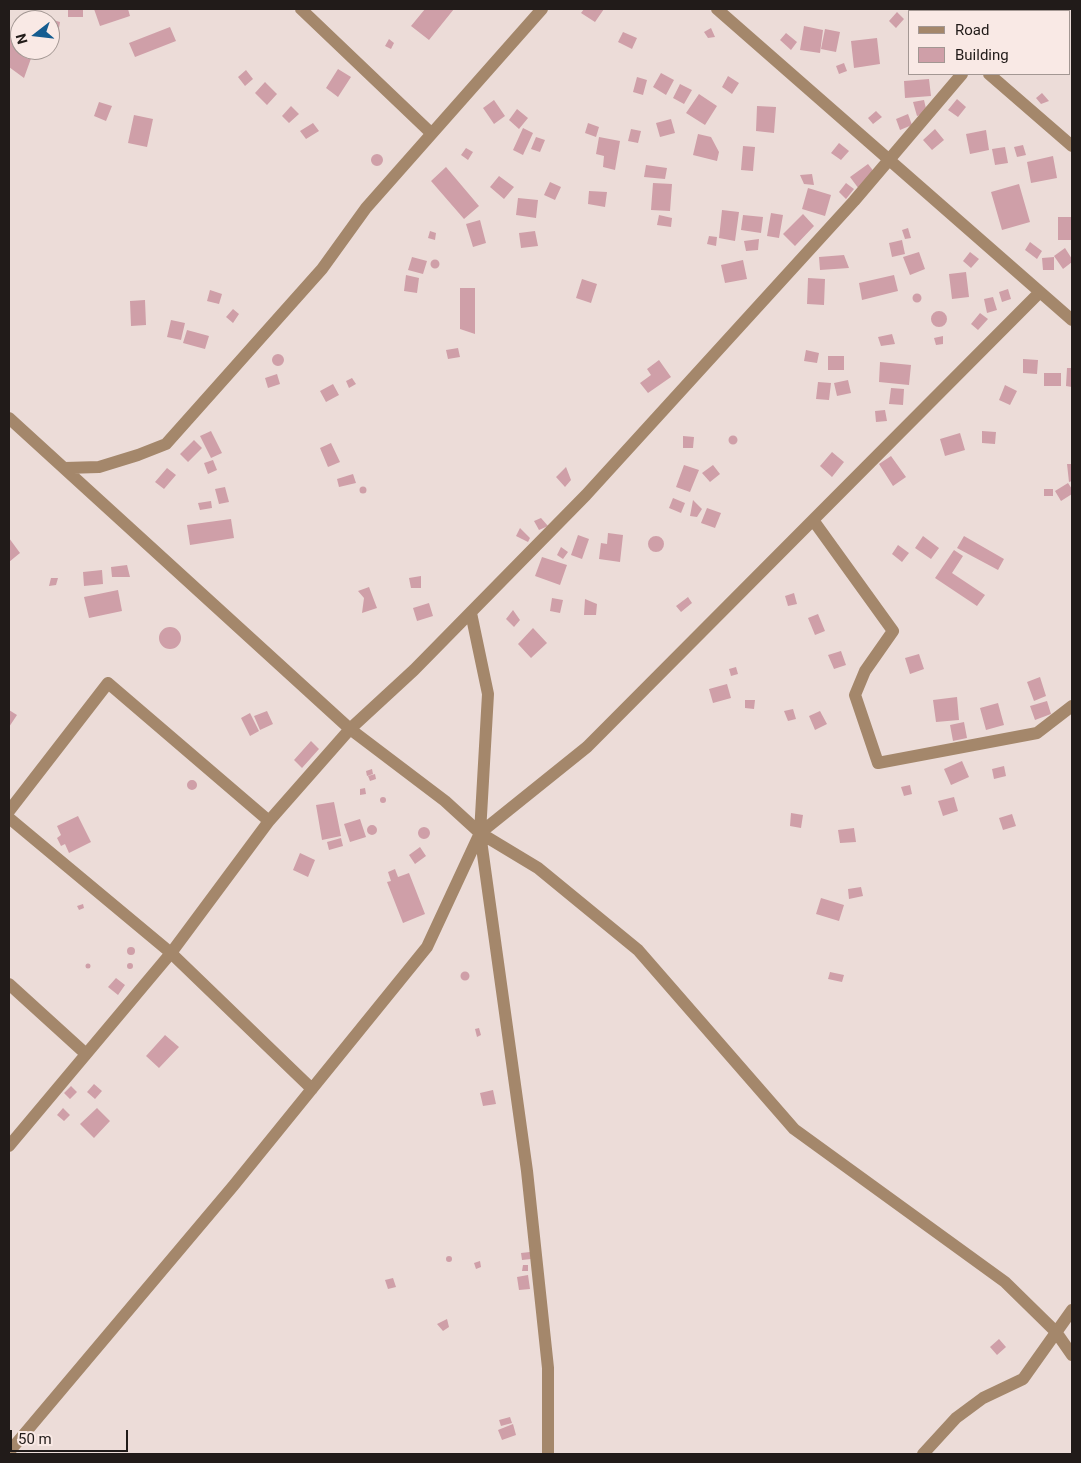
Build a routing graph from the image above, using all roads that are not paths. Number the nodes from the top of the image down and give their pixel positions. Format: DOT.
graph roads {
  1 [pos="301,9"];
  2 [pos="542,9"];
  3 [pos="717,9"];
  4 [pos="961,75"];
  5 [pos="990,75"];
  6 [pos="431,133"];
  7 [pos="1072,146"];
  8 [pos="889,160"];
  9 [pos="1040,292"];
  10 [pos="1072,320"];
  11 [pos="9,418"];
  12 [pos="65,468"];
  13 [pos="813,520"];
  14 [pos="471,613"];
  15 [pos="1072,706"];
  16 [pos="350,729"];
  17 [pos="9,811"];
  18 [pos="9,818"];
  19 [pos="268,821"];
  20 [pos="480,833"];
  21 [pos="171,953"];
  22 [pos="9,984"];
  23 [pos="86,1054"];
  24 [pos="312,1088"];
  25 [pos="9,1146"];
  26 [pos="1072,1310"];
  27 [pos="1056,1332"];
  28 [pos="1072,1355"];
  29 [pos="9,1452"];
  30 [pos="548,1454"];
  31 [pos="923,1454"];
  1 -- 6 [label="street"];
  2 -- 6 [label="street"];
  3 -- 8 [label="street"];
  4 -- 8 [label="street"];
  5 -- 7 [label="street"];
  6 -- 12 [label="street"];
  8 -- 9 [label="street"];
  8 -- 14 [label="street"];
  9 -- 10 [label="street"];
  9 -- 13 [label="street"];
  11 -- 12 [label="street"];
  12 -- 16 [label="street"];
  13 -- 15 [label="street"];
  13 -- 20 [label="street"];
  14 -- 16 [label="street"];
  14 -- 20 [label="street"];
  16 -- 19 [label="street"];
  16 -- 20 [label="street"];
  17 -- 19 [label="street"];
  18 -- 21 [label="street"];
  19 -- 21 [label="street"];
  20 -- 24 [label="street"];
  20 -- 27 [label="street"];
  20 -- 30 [label="street"];
  21 -- 23 [label="street"];
  21 -- 24 [label="street"];
  22 -- 23 [label="street"];
  23 -- 25 [label="street"];
  24 -- 29 [label="street"];
  26 -- 27 [label="street"];
  27 -- 28 [label="street"];
  27 -- 31 [label="street"];
}
